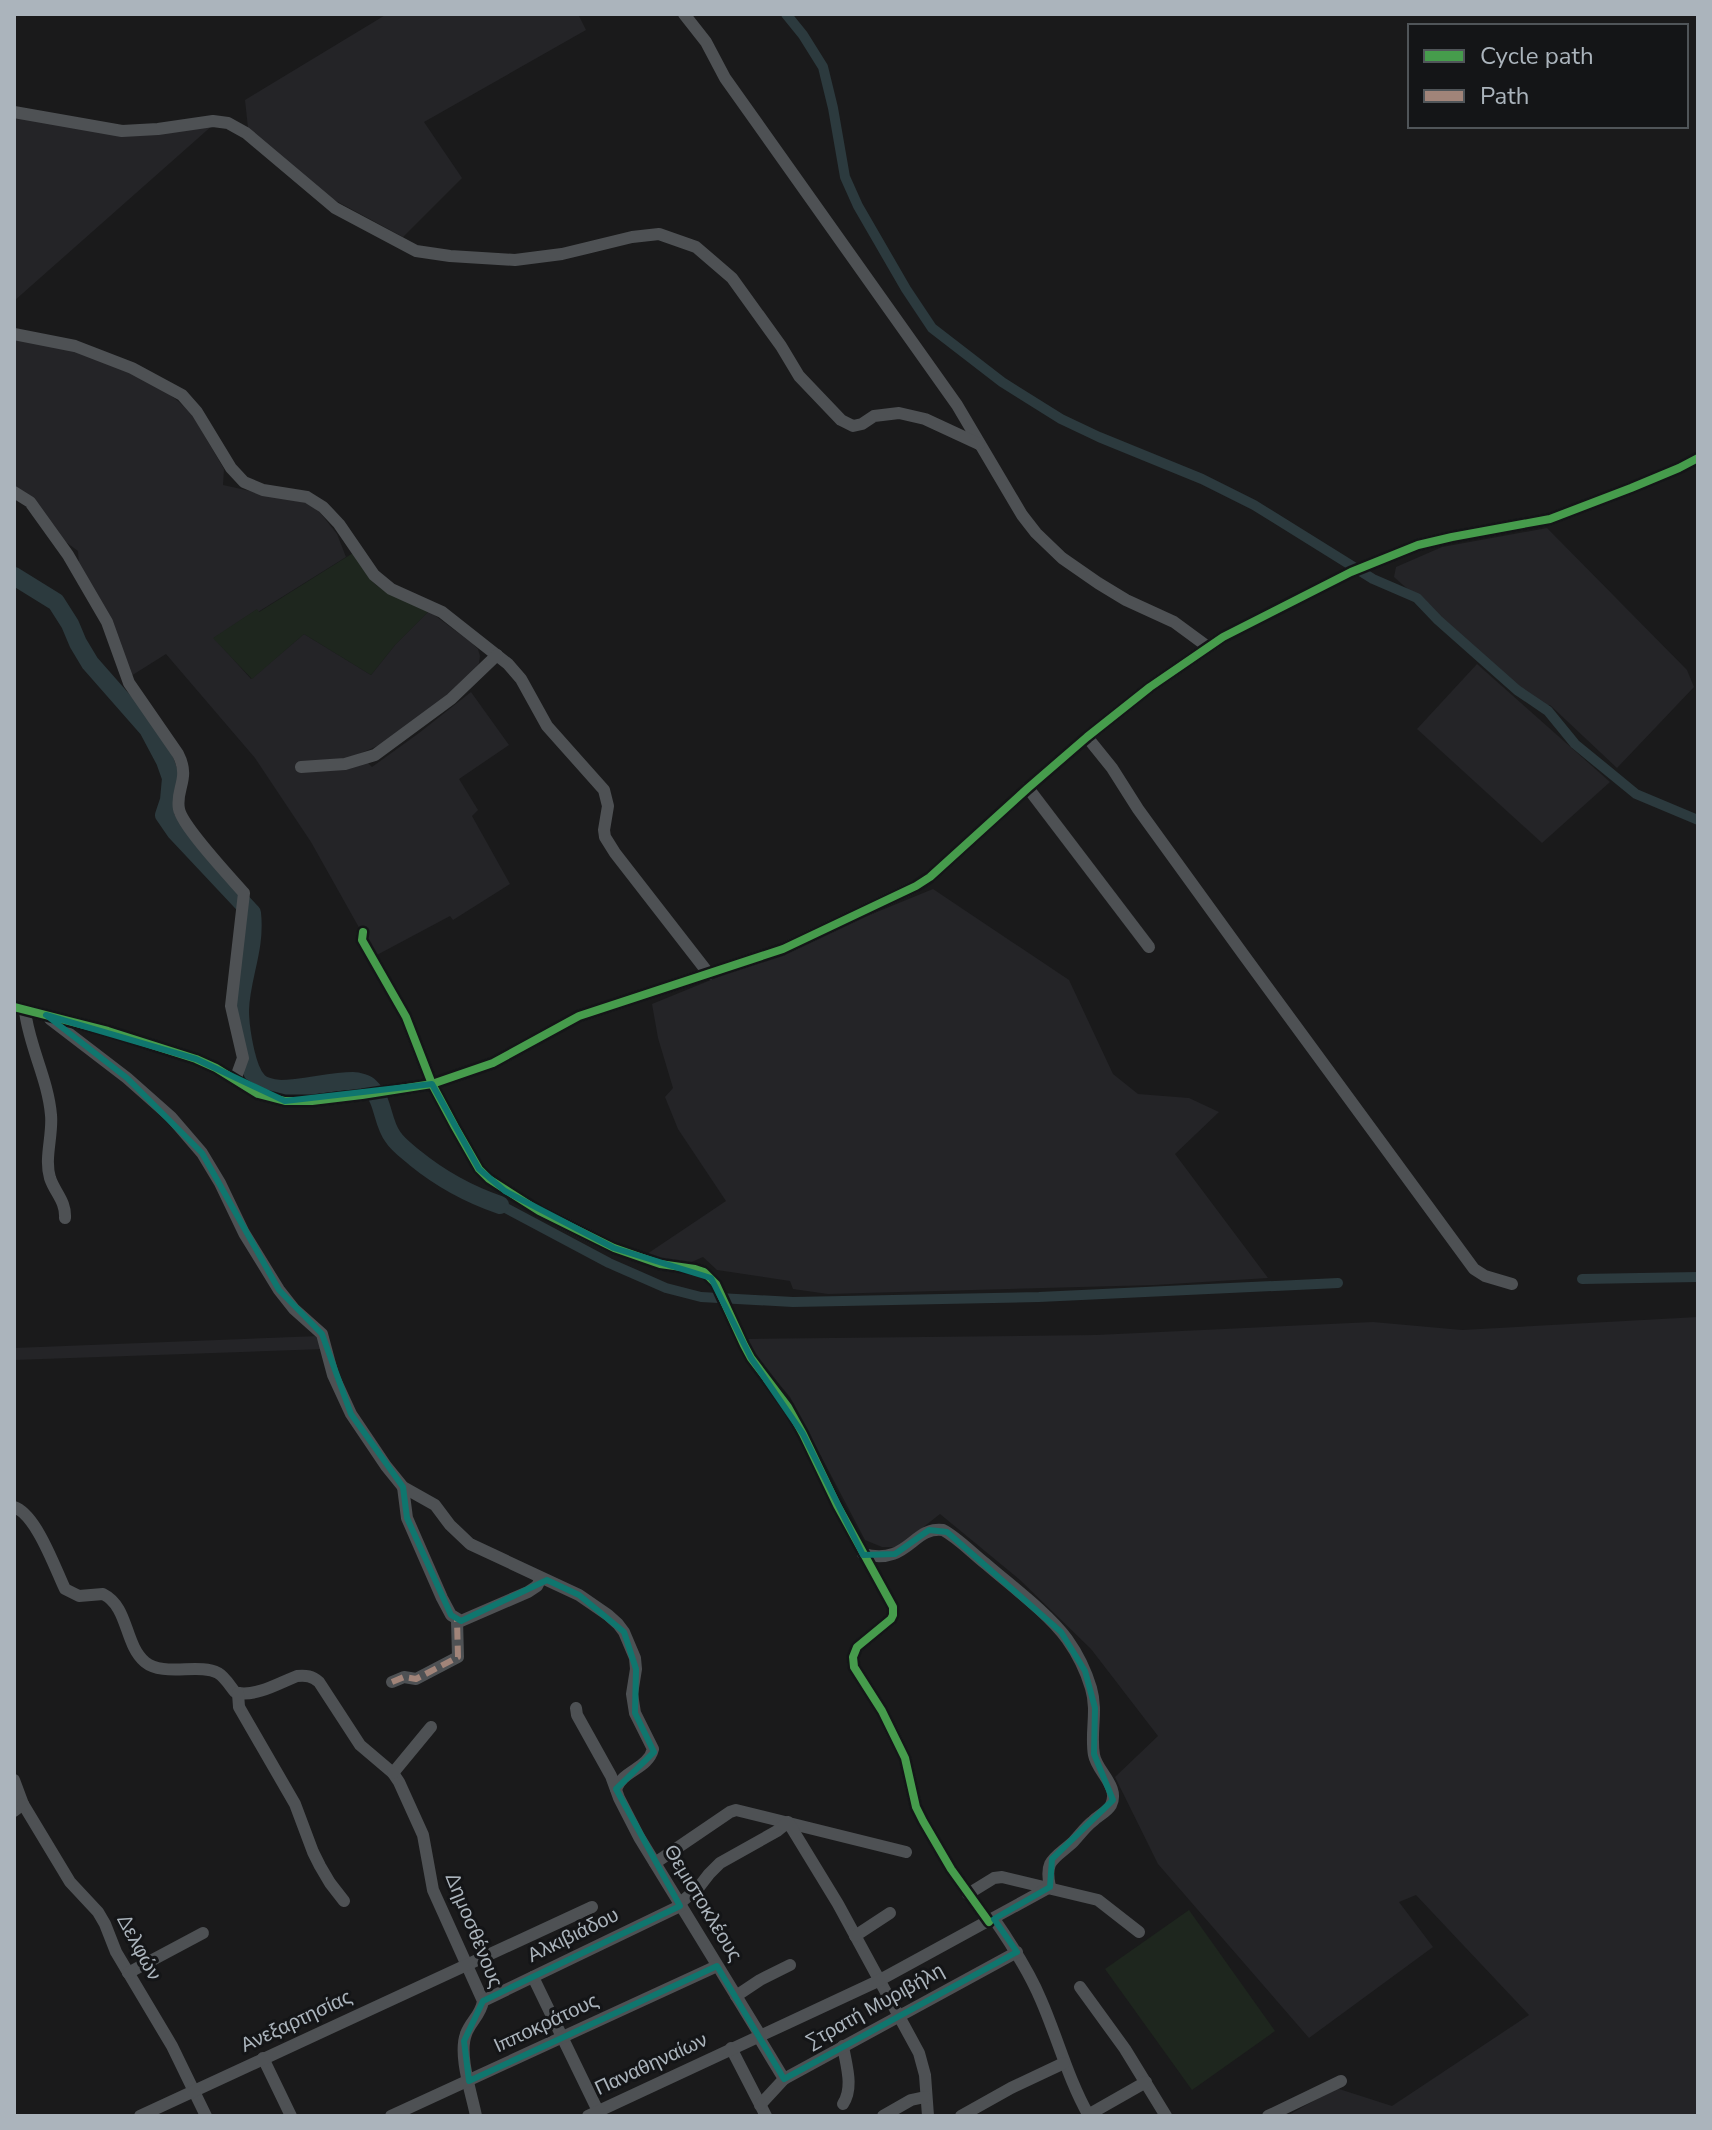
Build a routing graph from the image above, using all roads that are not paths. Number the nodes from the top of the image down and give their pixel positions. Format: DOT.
graph roads {
  1 [pos="684,14"];
  2 [pos="14,112"];
  3 [pos="14,334"];
  4 [pos="979,444"];
  5 [pos="1698,458"];
  6 [pos="14,492"];
  7 [pos="1208,647"];
  8 [pos="497,655"];
  9 [pos="1087,737"];
  10 [pos="301,767"];
  11 [pos="1028,788"];
  12 [pos="363,932"];
  13 [pos="1149,947"];
  14 [pos="709,974"];
  15 [pos="19,1009"];
  16 [pos="46,1015"];
  17 [pos="235,1080"];
  18 [pos="432,1084"];
  19 [pos="65,1218"];
  20 [pos="1512,1284"];
  21 [pos="403,1487"];
  22 [pos="14,1507"];
  23 [pos="863,1554"];
  24 [pos="541,1578"];
  25 [pos="457,1620"];
  26 [pos="392,1682"];
  27 [pos="238,1693"];
  28 [pos="576,1708"];
  29 [pos="431,1727"];
  30 [pos="393,1773"];
  31 [pos="14,1780"];
  32 [pos="616,1789"];
  33 [pos="19,1808"];
  34 [pos="788,1822"];
  35 [pos="906,1852"];
  36 [pos="655,1863"];
  37 [pos="1050,1887"];
  38 [pos="968,1894"];
  39 [pos="344,1901"];
  40 [pos="679,1905"];
  41 [pos="592,1907"];
  42 [pos="890,1913"];
  43 [pos="991,1920"];
  44 [pos="1139,1932"];
  45 [pos="203,1933"];
  46 [pos="855,1936"];
  47 [pos="1017,1952"];
  48 [pos="468,1964"];
  49 [pos="790,1965"];
  50 [pos="717,1966"];
  51 [pos="128,1973"];
  52 [pos="533,1977"];
  53 [pos="878,1981"];
  54 [pos="1080,1987"];
  55 [pos="736,1996"];
  56 [pos="483,2001"];
  57 [pos="899,2016"];
  58 [pos="759,2036"];
  59 [pos="562,2038"];
  60 [pos="843,2046"];
  61 [pos="731,2048"];
  62 [pos="263,2058"];
  63 [pos="1064,2063"];
  64 [pos="784,2079"];
  65 [pos="469,2081"];
  66 [pos="1341,2081"];
  67 [pos="1146,2082"];
  68 [pos="194,2090"];
  69 [pos="925,2097"];
  70 [pos="619,2101"];
  71 [pos="843,2104"];
  72 [pos="763,2110"];
  73 [pos="593,2114"];
  74 [pos="1086,2115"];
  75 [pos="140,2116"];
  76 [pos="206,2116"];
  77 [pos="291,2116"];
  78 [pos="391,2116"];
  79 [pos="476,2116"];
  80 [pos="626,2116"];
  81 [pos="883,2116"];
  82 [pos="928,2116"];
  83 [pos="961,2116"];
  84 [pos="1166,2116"];
  85 [pos="1268,2116"];
  1 -- 4 [label="street"];
  2 -- 4 [label="street"];
  3 -- 8 [label="street"];
  4 -- 7 [label="street"];
  5 -- 7 [label="street"];
  6 -- 17 [label="street"];
  7 -- 9 [label="street"];
  8 -- 10 [label="street"];
  8 -- 14 [label="street"];
  9 -- 11 [label="street"];
  9 -- 20 [label="street"];
  11 -- 13 [label="street"];
  11 -- 14 [label="street"];
  12 -- 18 [label="street"];
  14 -- 18 [label="street"];
  15 -- 16 [label="street"];
  15 -- 19 [label="street"];
  16 -- 17 [label="street"];
  16 -- 21 [label="street"];
  17 -- 18 [label="street"];
  18 -- 23 [label="street"];
  21 -- 24 [label="street"];
  21 -- 25 [label="street"];
  22 -- 27 [label="street"];
  23 -- 37 [label="street"];
  23 -- 38 [label="street"];
  24 -- 25 [label="street"];
  24 -- 32 [label="street"];
  25 -- 26 [label="street"];
  27 -- 30 [label="street, Δημοσθένους"];
  27 -- 39 [label="street"];
  28 -- 32 [label="street, Θεμιστοκλέους"];
  29 -- 30 [label="street"];
  30 -- 48 [label="street, Δημοσθένους"];
  31 -- 33 [label="street, Δελφών"];
  32 -- 36 [label="street, Θεμιστοκλέους"];
  33 -- 51 [label="street, Δελφών"];
  34 -- 35 [label="street"];
  34 -- 36 [label="street"];
  34 -- 40 [label="street, Αλκιβιάδου"];
  34 -- 46 [label="street"];
  36 -- 40 [label="street, Θεμιστοκλέους"];
  37 -- 38 [label="street"];
  37 -- 43 [label="street, Παναθηναίων"];
  37 -- 44 [label="street"];
  38 -- 43 [label="street"];
  40 -- 50 [label="street, Θεμιστοκλέους"];
  40 -- 52 [label="street, Αλκιβιάδου"];
  41 -- 48 [label="street, Ανεξαρτησίας"];
  42 -- 46 [label="street"];
  43 -- 47 [label="street"];
  43 -- 53 [label="street, Παναθηναίων"];
  45 -- 51 [label="street"];
  46 -- 53 [label="street"];
  47 -- 57 [label="street, Στρατή Μυριβήλη"];
  47 -- 63 [label="street"];
  48 -- 56 [label="street, Δημοσθένους"];
  48 -- 62 [label="street, Ανεξαρτησίας"];
  49 -- 55 [label="street"];
  50 -- 55 [label="street, Θεμιστοκλέους"];
  50 -- 59 [label="street, Ιπποκράτους"];
  51 -- 68 [label="street, Δελφών"];
  52 -- 56 [label="street, Αλκιβιάδου"];
  52 -- 59 [label="street"];
  53 -- 57 [label="street"];
  53 -- 58 [label="street, Παναθηναίων"];
  54 -- 67 [label="street"];
  55 -- 58 [label="street, Θεμιστοκλέους"];
  56 -- 65 [label="street, Δημοσθένους"];
  57 -- 60 [label="street, Στρατή Μυριβήλη"];
  57 -- 69 [label="street"];
  58 -- 61 [label="street, Παναθηναίων"];
  58 -- 64 [label="street, Θεμιστοκλέους"];
  59 -- 65 [label="street, Ιπποκράτους"];
  59 -- 73 [label="street"];
  60 -- 64 [label="street, Στρατή Μυριβήλη"];
  60 -- 71 [label="street"];
  61 -- 70 [label="street, Παναθηναίων"];
  61 -- 72 [label="street"];
  62 -- 68 [label="street, Ανεξαρτησίας"];
  62 -- 77 [label="street"];
  63 -- 74 [label="street"];
  63 -- 83 [label="street"];
  64 -- 72 [label="street, Στρατή Μυριβήλη"];
  65 -- 78 [label="street, Ιπποκράτους"];
  65 -- 79 [label="street, Δημοσθένους"];
  66 -- 85 [label="street"];
  67 -- 74 [label="street"];
  67 -- 84 [label="street"];
  68 -- 75 [label="street, Ανεξαρτησίας"];
  68 -- 76 [label="street, Δελφών"];
  69 -- 81 [label="street"];
  69 -- 82 [label="street"];
  70 -- 73 [label="street, Παναθηναίων"];
  70 -- 80 [label="street"];
}
